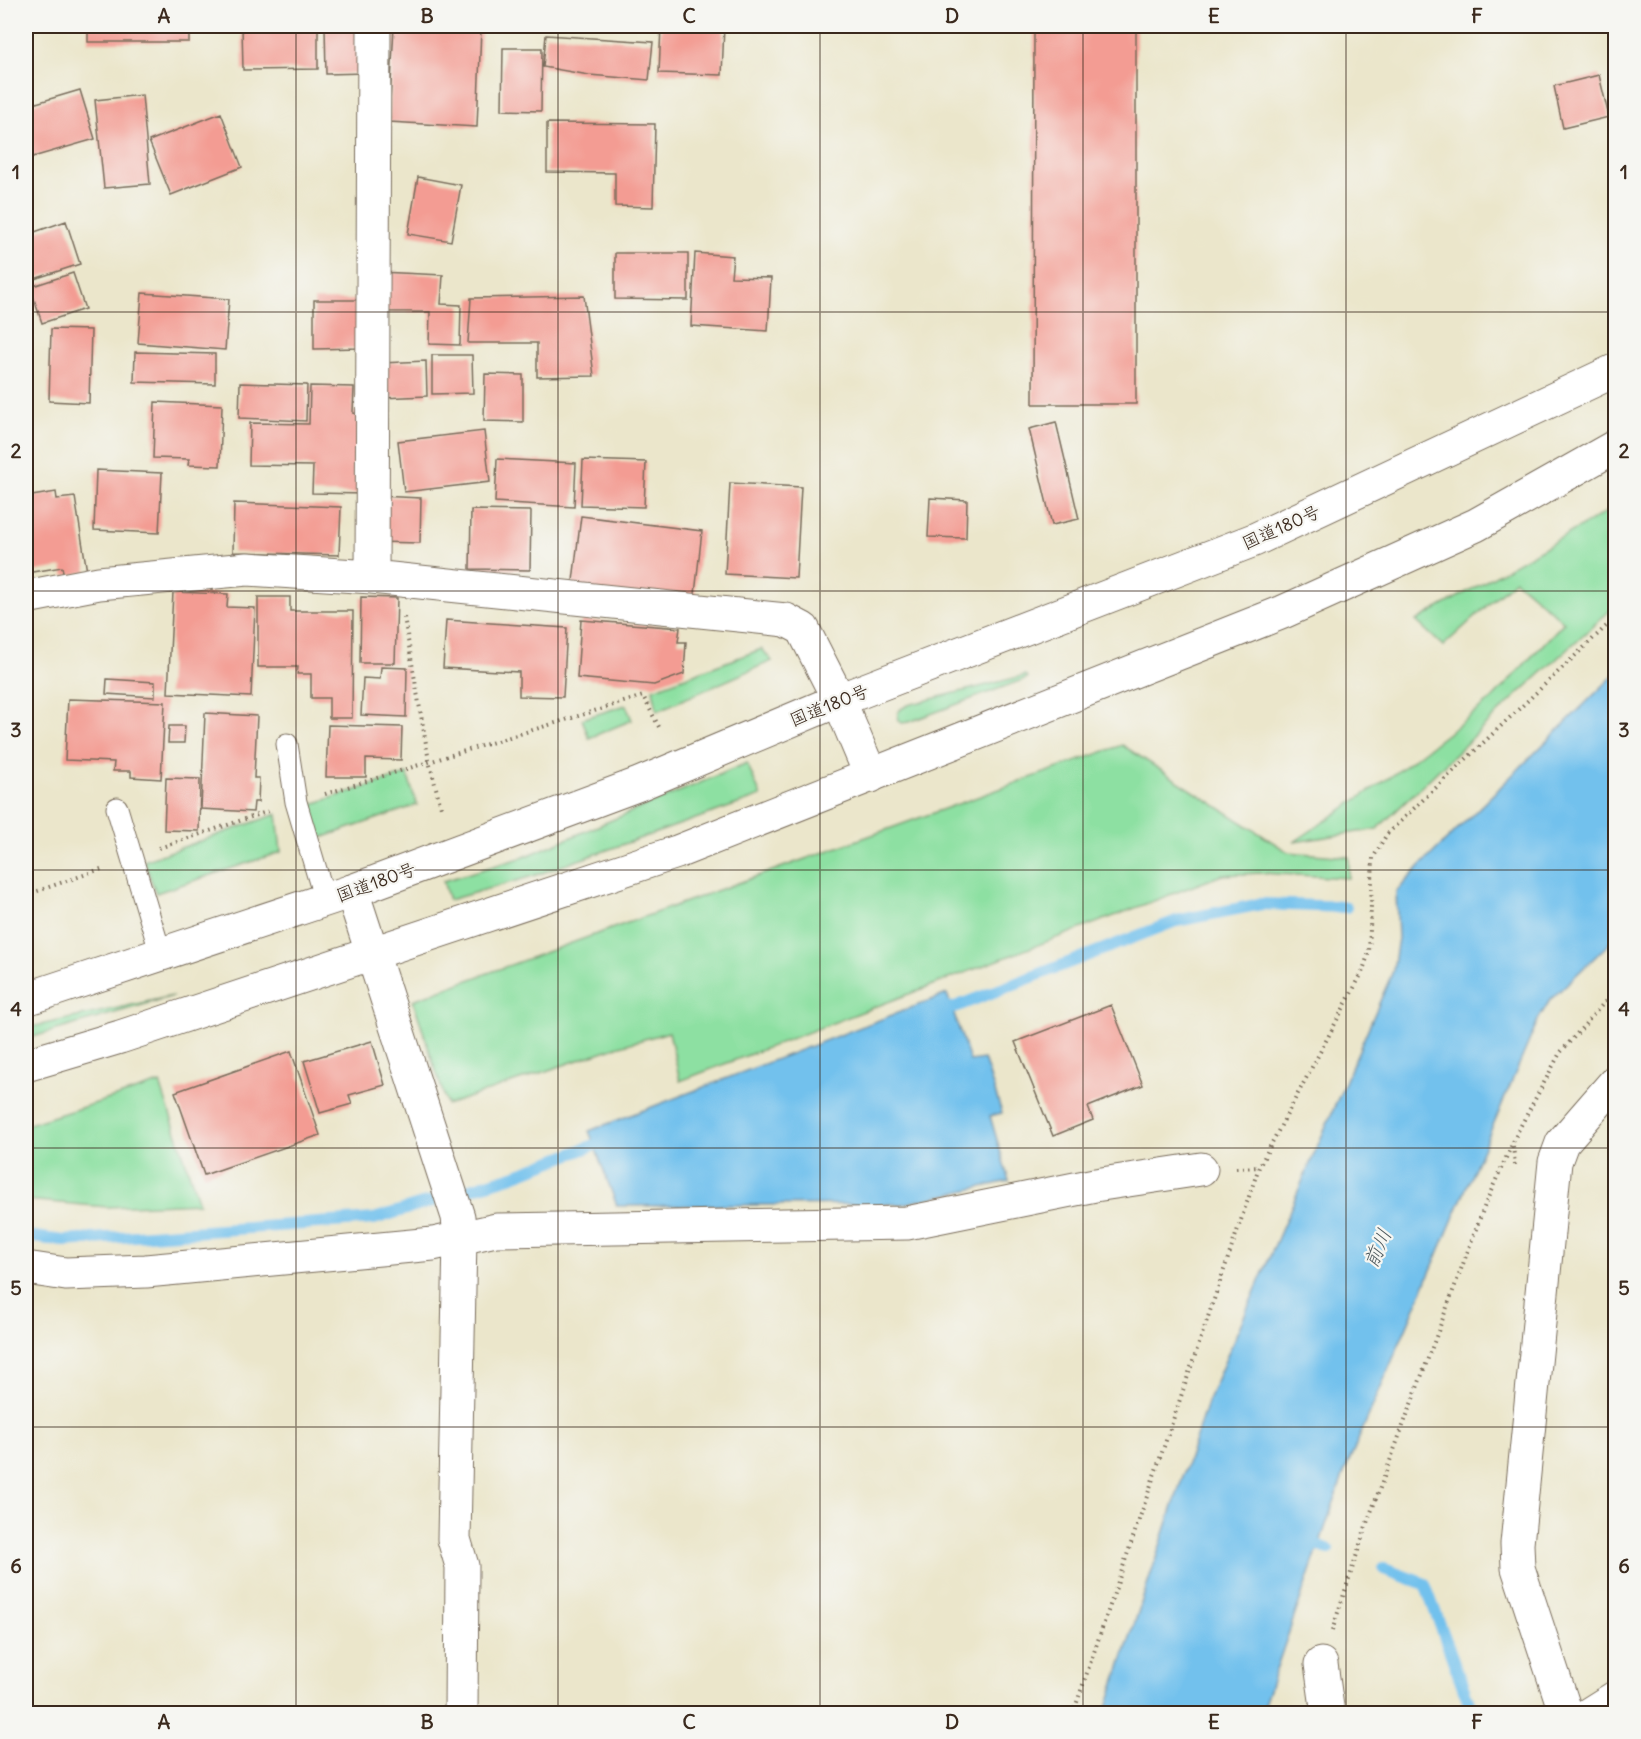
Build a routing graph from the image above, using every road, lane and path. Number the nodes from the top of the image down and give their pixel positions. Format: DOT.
graph roads {
  1 [pos="374,26"];
  2 [pos="1616,370"];
  3 [pos="1616,446"];
  4 [pos="387,579"];
  5 [pos="26,597"];
  6 [pos="1616,617"];
  7 [pos="839,700"];
  8 [pos="659,727"];
  9 [pos="287,744"];
  10 [pos="429,761"];
  11 [pos="870,776"];
  12 [pos="296,802"];
  13 [pos="117,808"];
  14 [pos="442,811"];
  15 [pos="132,858"];
  16 [pos="26,895"];
  17 [pos="338,896"];
  18 [pos="372,953"];
  19 [pos="161,955"];
  20 [pos="1616,989"];
  21 [pos="26,999"];
  22 [pos="26,1065"];
  23 [pos="1616,1081"];
  24 [pos="1201,1169"];
  25 [pos="459,1227"];
  26 [pos="26,1268"];
  27 [pos="1321,1664"];
  28 [pos="1616,1697"];
  29 [pos="461,1713"];
  30 [pos="1073,1713"];
  31 [pos="1328,1713"];
  32 [pos="1566,1713"];
  33 [pos="1589,1713"];
  1 -- 4 [label="main road"];
  2 -- 7 [label="main road, 国道180号"];
  3 -- 11 [label="main road"];
  4 -- 5 [label="main road"];
  4 -- 7 [label="main road"];
  4 -- 10 [label="path"];
  6 -- 30 [label="path"];
  7 -- 11 [label="main road"];
  7 -- 17 [label="main road, 国道180号"];
  8 -- 10 [label="path"];
  9 -- 12 [label="lane"];
  10 -- 12 [label="path"];
  10 -- 14 [label="path"];
  11 -- 18 [label="main road"];
  12 -- 15 [label="path"];
  12 -- 17 [label="lane"];
  13 -- 15 [label="lane"];
  15 -- 16 [label="path"];
  15 -- 19 [label="lane"];
  17 -- 18 [label="main road"];
  17 -- 19 [label="main road, 国道180号"];
  18 -- 22 [label="main road"];
  18 -- 25 [label="main road"];
  19 -- 21 [label="main road, 国道180号"];
  20 -- 27 [label="path"];
  23 -- 32 [label="main road"];
  24 -- 25 [label="main road"];
  25 -- 26 [label="main road"];
  25 -- 29 [label="main road"];
  27 -- 31 [label="main road"];
  28 -- 33 [label="main road"];
}
